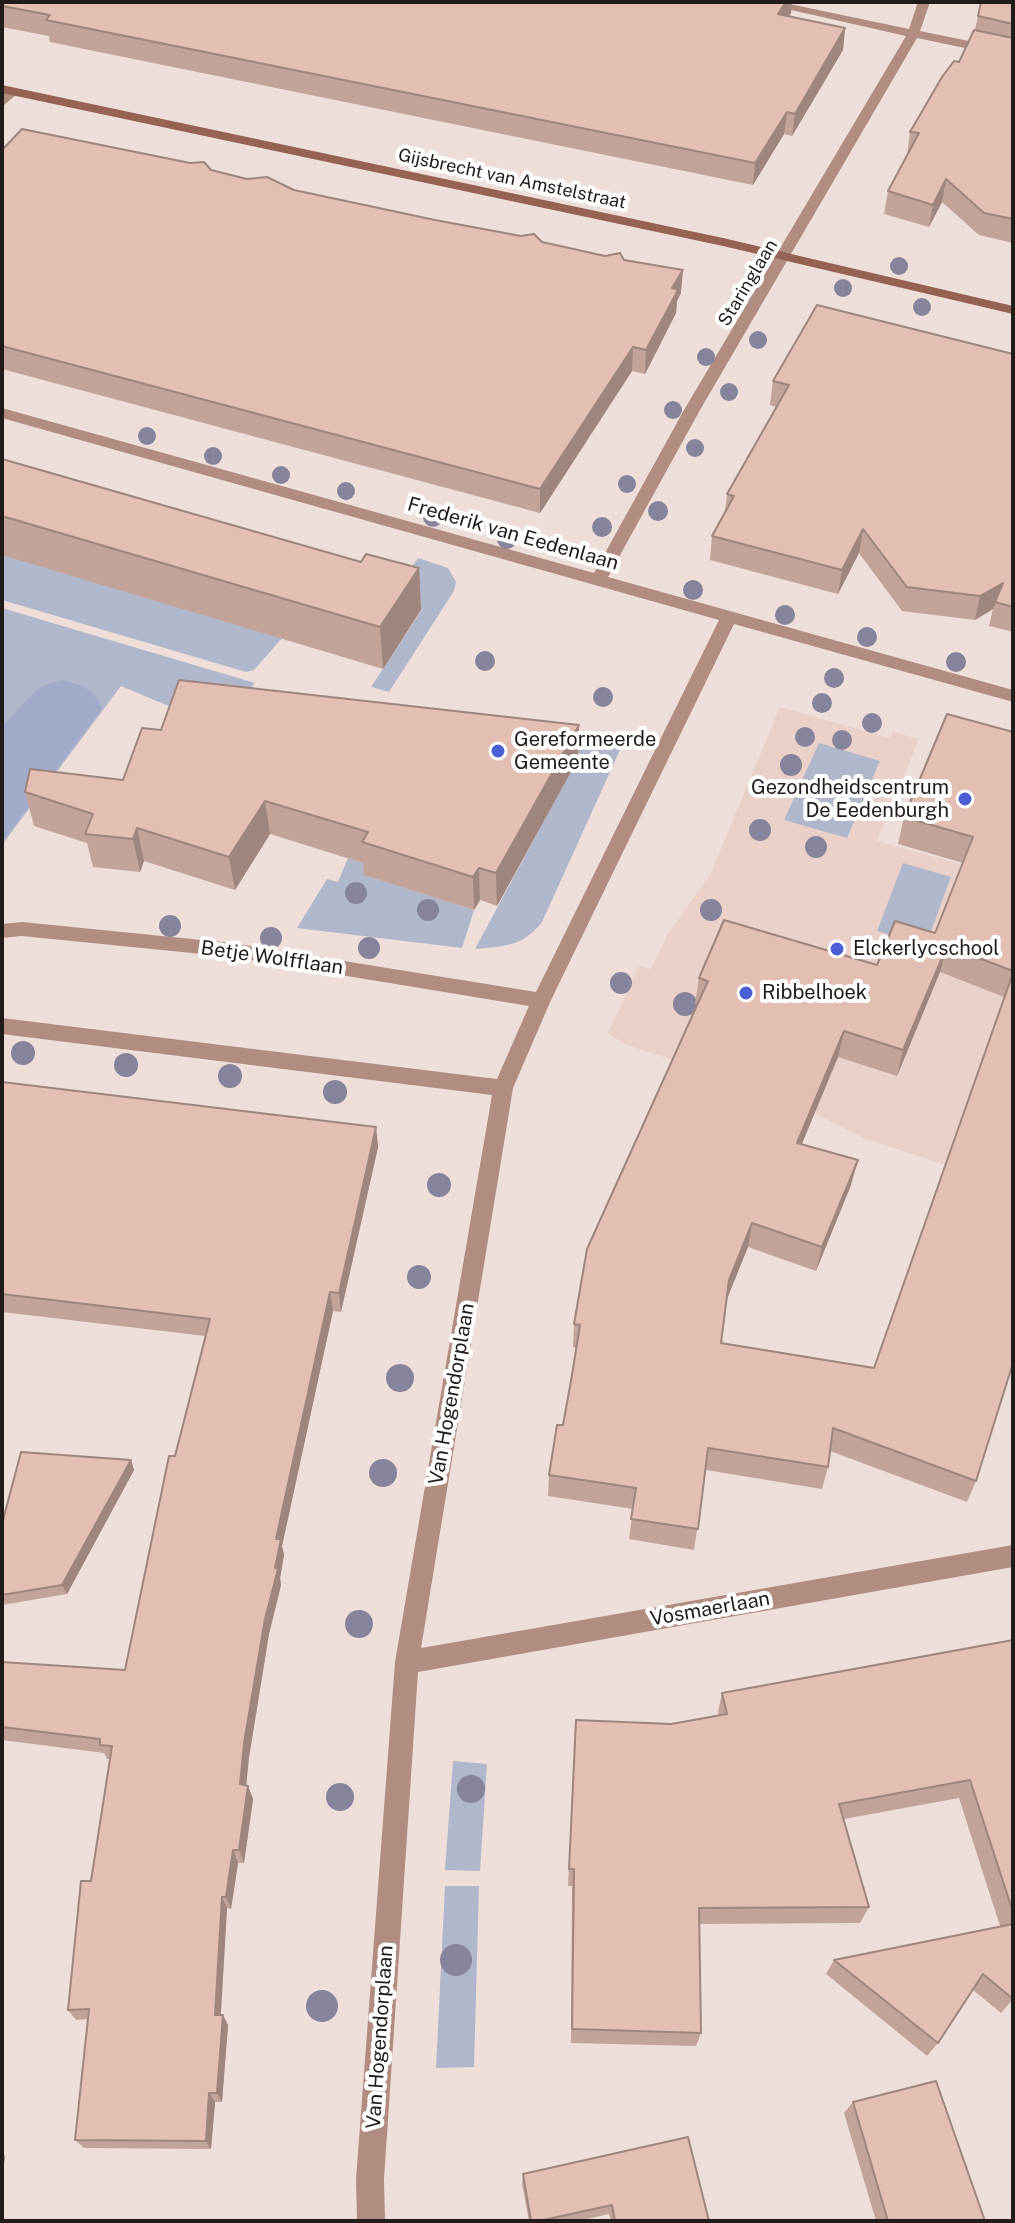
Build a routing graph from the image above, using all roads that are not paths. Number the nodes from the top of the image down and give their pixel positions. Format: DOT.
graph roads {
  1 [pos="762,2"];
  2 [pos="924,2"];
  3 [pos="913,34"];
  4 [pos="1013,54"];
  5 [pos="5,95"];
  6 [pos="784,256"];
  7 [pos="1013,310"];
  8 [pos="2,413"];
  9 [pos="598,580"];
  10 [pos="729,617"];
  11 [pos="1013,696"];
  12 [pos="2,931"];
  13 [pos="541,1000"];
  14 [pos="2,1026"];
  15 [pos="503,1088"];
  16 [pos="1013,1556"];
  17 [pos="407,1662"];
  18 [pos="371,2221"];
  1 -- 3 [label="street"];
  2 -- 3 [label="street, Staringlaan"];
  3 -- 4 [label="street"];
  3 -- 6 [label="street, Staringlaan"];
  5 -- 6 [label="street, Gijsbrecht van Amstelstraat"];
  6 -- 7 [label="street, Gijsbrecht van Amstelstraat"];
  6 -- 9 [label="street, Staringlaan"];
  8 -- 9 [label="street, Frederik van Eedenlaan"];
  9 -- 10 [label="street, Frederik van Eedenlaan"];
  10 -- 11 [label="street, Frederik van Eedenlaan"];
  10 -- 13 [label="street, Van Hogendorplaan"];
  12 -- 13 [label="street, Betje Wolfflaan"];
  13 -- 15 [label="street, Van Hogendorplaan"];
  14 -- 15 [label="street"];
  15 -- 17 [label="street, Van Hogendorplaan"];
  16 -- 17 [label="street, Vosmaerlaan"];
  17 -- 18 [label="street, Van Hogendorplaan"];
}
